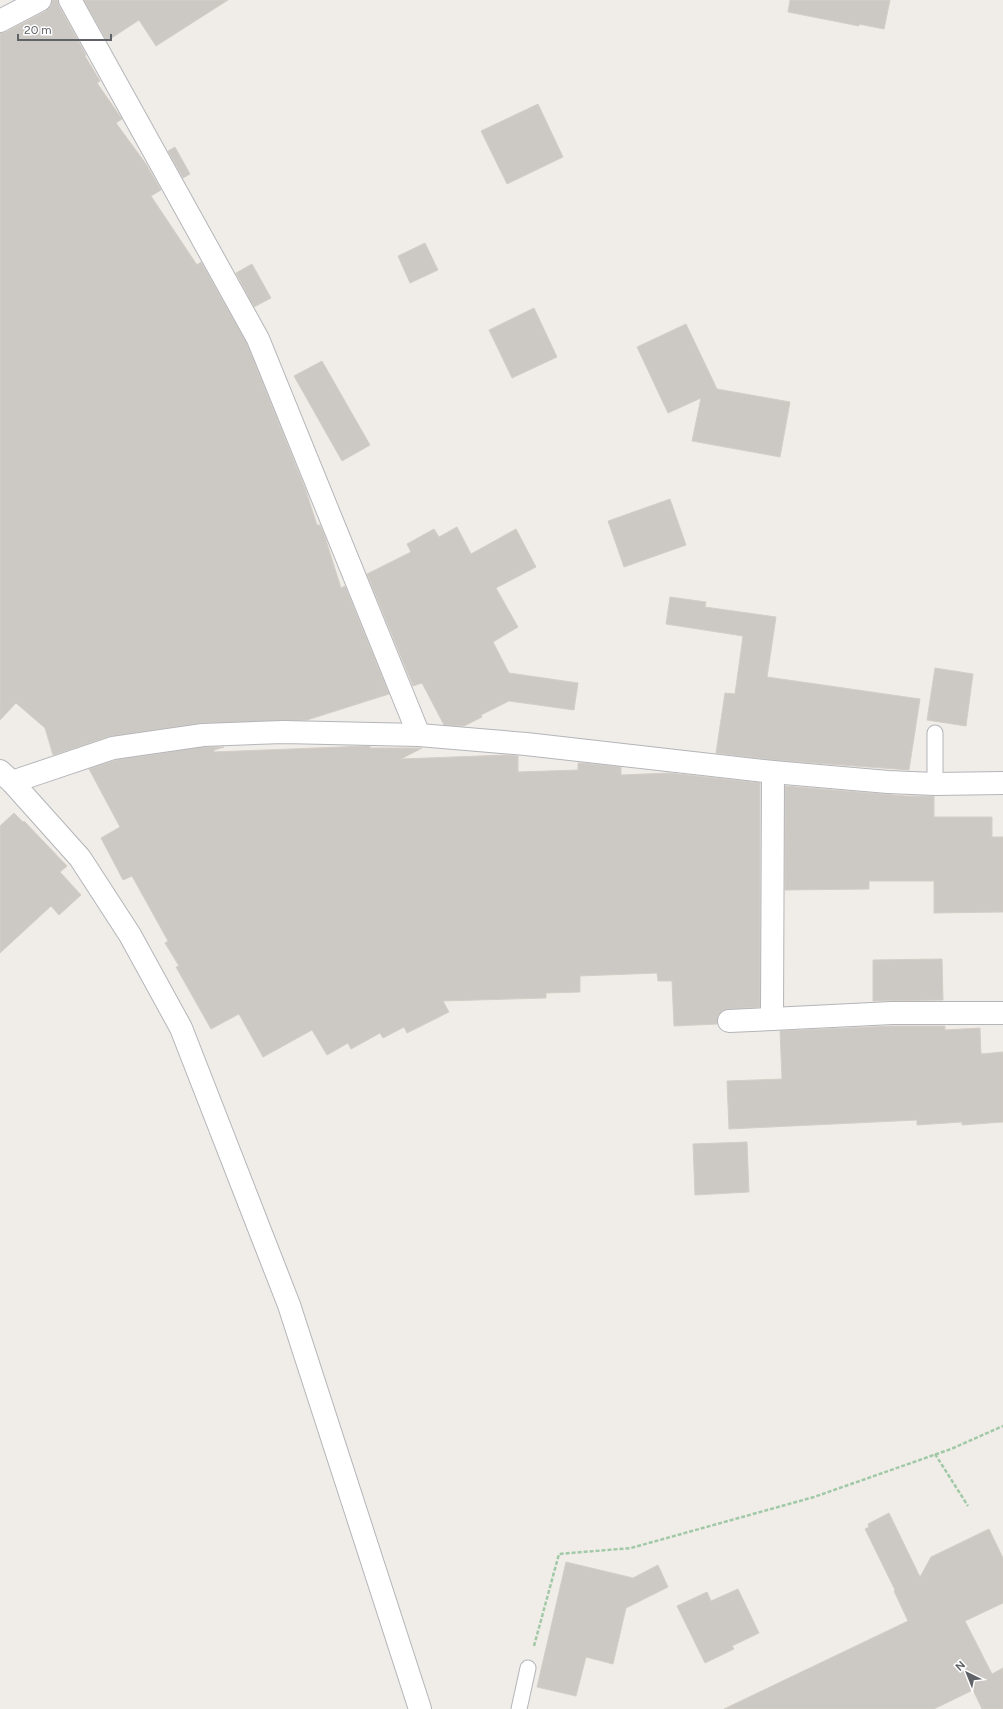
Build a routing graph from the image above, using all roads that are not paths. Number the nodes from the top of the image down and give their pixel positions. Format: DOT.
graph roads {
  1 [pos="40,0"];
  2 [pos="70,0"];
  3 [pos="0,21"];
  4 [pos="935,733"];
  5 [pos="419,735"];
  6 [pos="773,772"];
  7 [pos="6,776"];
  8 [pos="1003,783"];
  9 [pos="936,784"];
  10 [pos="1003,1012"];
  11 [pos="772,1019"];
  12 [pos="729,1021"];
  13 [pos="528,1668"];
  14 [pos="420,1709"];
  15 [pos="519,1709"];
  1 -- 3 [label="street"];
  2 -- 5 [label="street"];
  4 -- 9 [label="lane"];
  5 -- 6 [label="street"];
  5 -- 7 [label="street"];
  6 -- 9 [label="street"];
  6 -- 11 [label="street"];
  7 -- 14 [label="street"];
  8 -- 9 [label="street"];
  10 -- 11 [label="street"];
  11 -- 12 [label="street"];
  13 -- 15 [label="lane"];
}
